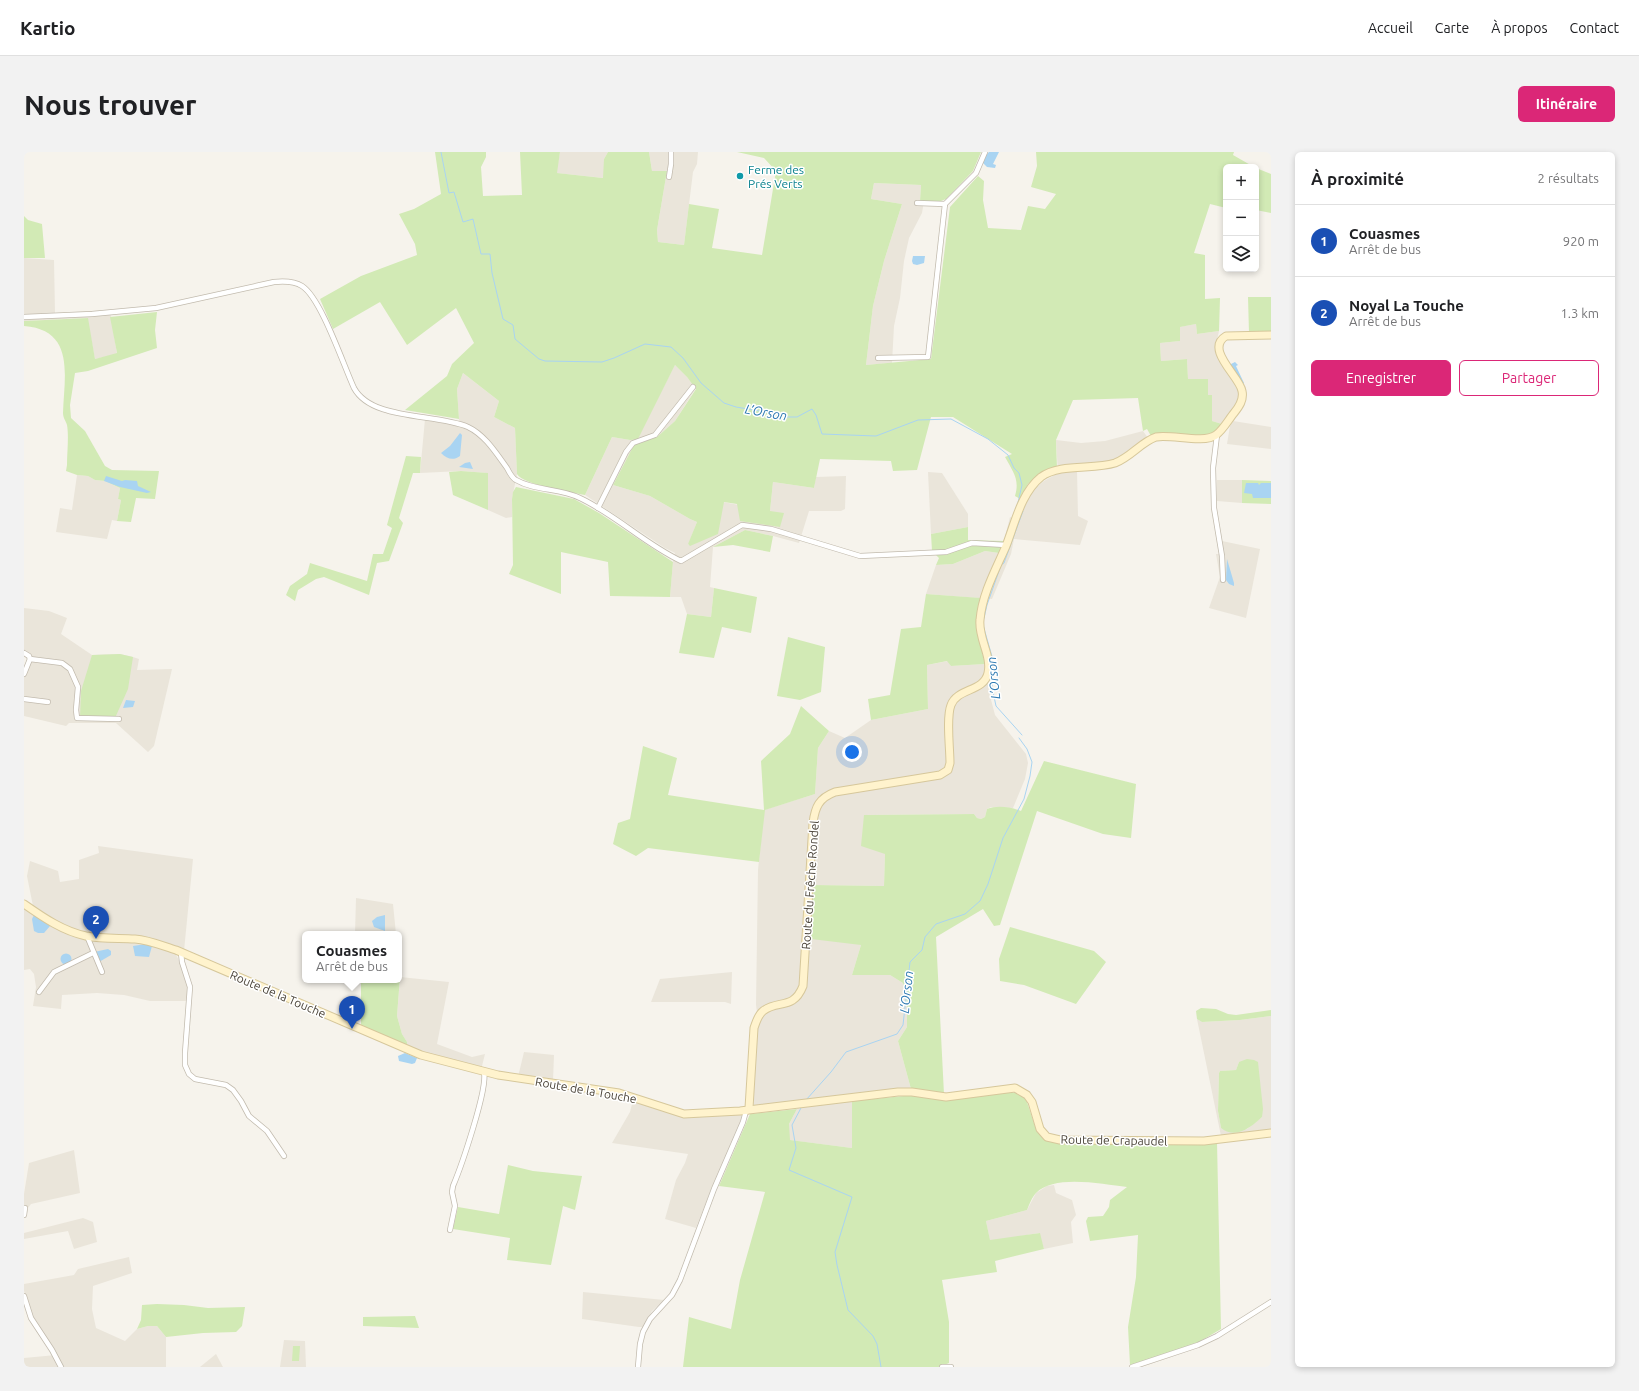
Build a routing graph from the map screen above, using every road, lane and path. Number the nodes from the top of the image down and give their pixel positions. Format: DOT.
graph roads {
  1 [pos="671,152"];
  2 [pos="985,152"];
  3 [pos="669,177"];
  4 [pos="917,203"];
  5 [pos="945,204"];
  6 [pos="24,317"];
  7 [pos="1271,335"];
  8 [pos="878,358"];
  9 [pos="693,387"];
  10 [pos="1216,434"];
  11 [pos="598,508"];
  12 [pos="1006,545"];
  13 [pos="1223,580"];
  14 [pos="24,653"];
  15 [pos="30,659"];
  16 [pos="24,674"];
  17 [pos="24,699"];
  18 [pos="48,702"];
  19 [pos="119,719"];
  20 [pos="24,904"];
  21 [pos="87,936"];
  22 [pos="93,953"];
  23 [pos="181,953"];
  24 [pos="102,972"];
  25 [pos="39,992"];
  26 [pos="484,1072"];
  27 [pos="747,1110"];
  28 [pos="1271,1133"];
  29 [pos="284,1156"];
  30 [pos="25,1208"];
  31 [pos="24,1215"];
  32 [pos="450,1230"];
  33 [pos="24,1296"];
  34 [pos="1271,1302"];
  35 [pos="61,1367"];
  36 [pos="638,1367"];
  37 [pos="942,1367"];
  38 [pos="951,1367"];
  39 [pos="1132,1367"];
  1 -- 3 [label="street"];
  2 -- 5 [label="street"];
  4 -- 5 [label="street"];
  5 -- 8 [label="street"];
  6 -- 11 [label="street"];
  7 -- 10 [label="street"];
  9 -- 11 [label="street"];
  10 -- 12 [label="street"];
  10 -- 13 [label="street"];
  11 -- 12 [label="street"];
  12 -- 27 [label="street, Route du Frêche Rondel"];
  14 -- 15 [label="street"];
  15 -- 16 [label="street"];
  15 -- 19 [label="street"];
  17 -- 18 [label="street"];
  20 -- 21 [label="street, Route de la Touche"];
  21 -- 22 [label="street"];
  21 -- 23 [label="street, Route de la Touche"];
  22 -- 24 [label="street"];
  22 -- 25 [label="street"];
  23 -- 26 [label="street, Route de la Touche"];
  23 -- 29 [label="street"];
  26 -- 27 [label="street, Route de la Touche"];
  26 -- 32 [label="street"];
  27 -- 28 [label="street, Route de Crapaudel"];
  27 -- 36 [label="street"];
  30 -- 31 [label="street"];
  33 -- 35 [label="street"];
  34 -- 39 [label="street"];
  37 -- 38 [label="street"];
}
